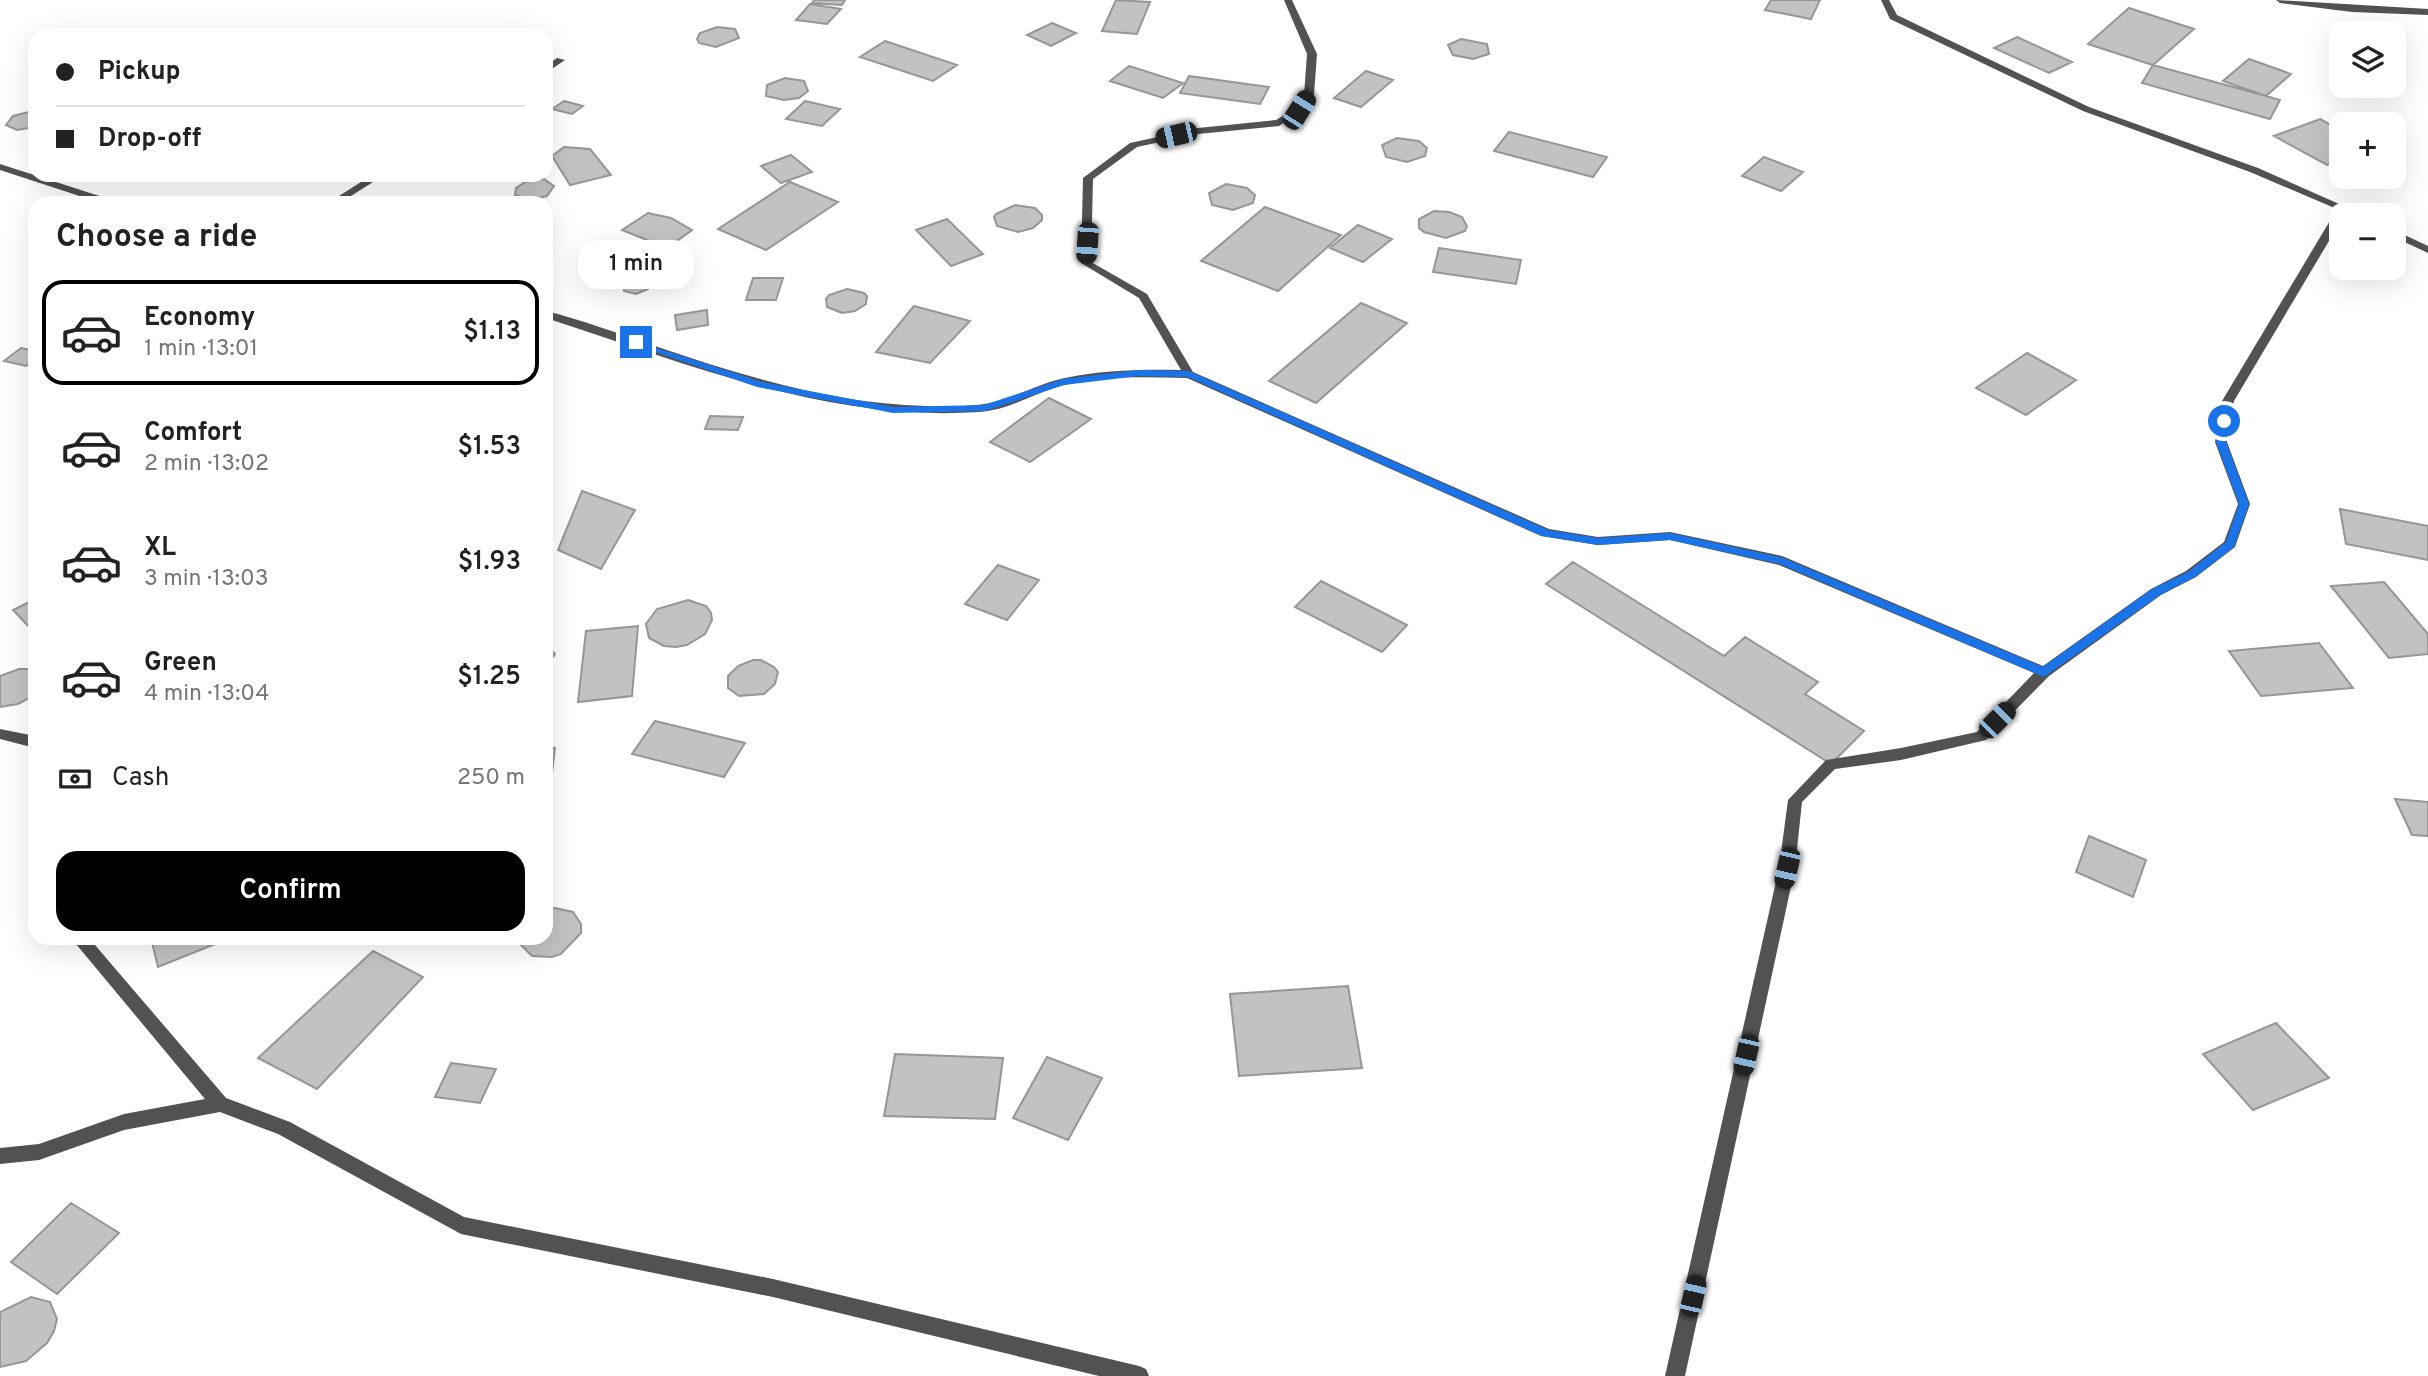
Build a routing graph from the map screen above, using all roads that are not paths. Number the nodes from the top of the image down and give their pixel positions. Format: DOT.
graph roads {
  1 [pos="1288,0"];
  2 [pos="1885,0"];
  3 [pos="2280,0"];
  4 [pos="2428,12"];
  5 [pos="560,60"];
  6 [pos="553,65"];
  7 [pos="0,167"];
  8 [pos="28,178"];
  9 [pos="40,182"];
  10 [pos="367,182"];
  11 [pos="85,196"];
  12 [pos="344,196"];
  13 [pos="2331,203"];
  14 [pos="2329,231"];
  15 [pos="2406,239"];
  16 [pos="2428,250"];
  17 [pos="553,316"];
  18 [pos="1189,374"];
  19 [pos="2044,673"];
  20 [pos="0,734"];
  21 [pos="28,741"];
  22 [pos="85,945"];
  23 [pos="220,1104"];
  24 [pos="0,1156"];
  25 [pos="1139,1376"];
  26 [pos="1675,1376"];
  1 -- 18 [label="street"];
  2 -- 13 [label="street"];
  3 -- 4 [label="street"];
  5 -- 6 [label="street"];
  7 -- 8 [label="street"];
  9 -- 11 [label="street"];
  10 -- 12 [label="street"];
  14 -- 19 [label="street"];
  15 -- 16 [label="street"];
  17 -- 18 [label="street"];
  18 -- 19 [label="street"];
  19 -- 26 [label="street"];
  20 -- 21 [label="street"];
  22 -- 23 [label="street"];
  23 -- 24 [label="street"];
  23 -- 25 [label="street"];
}
